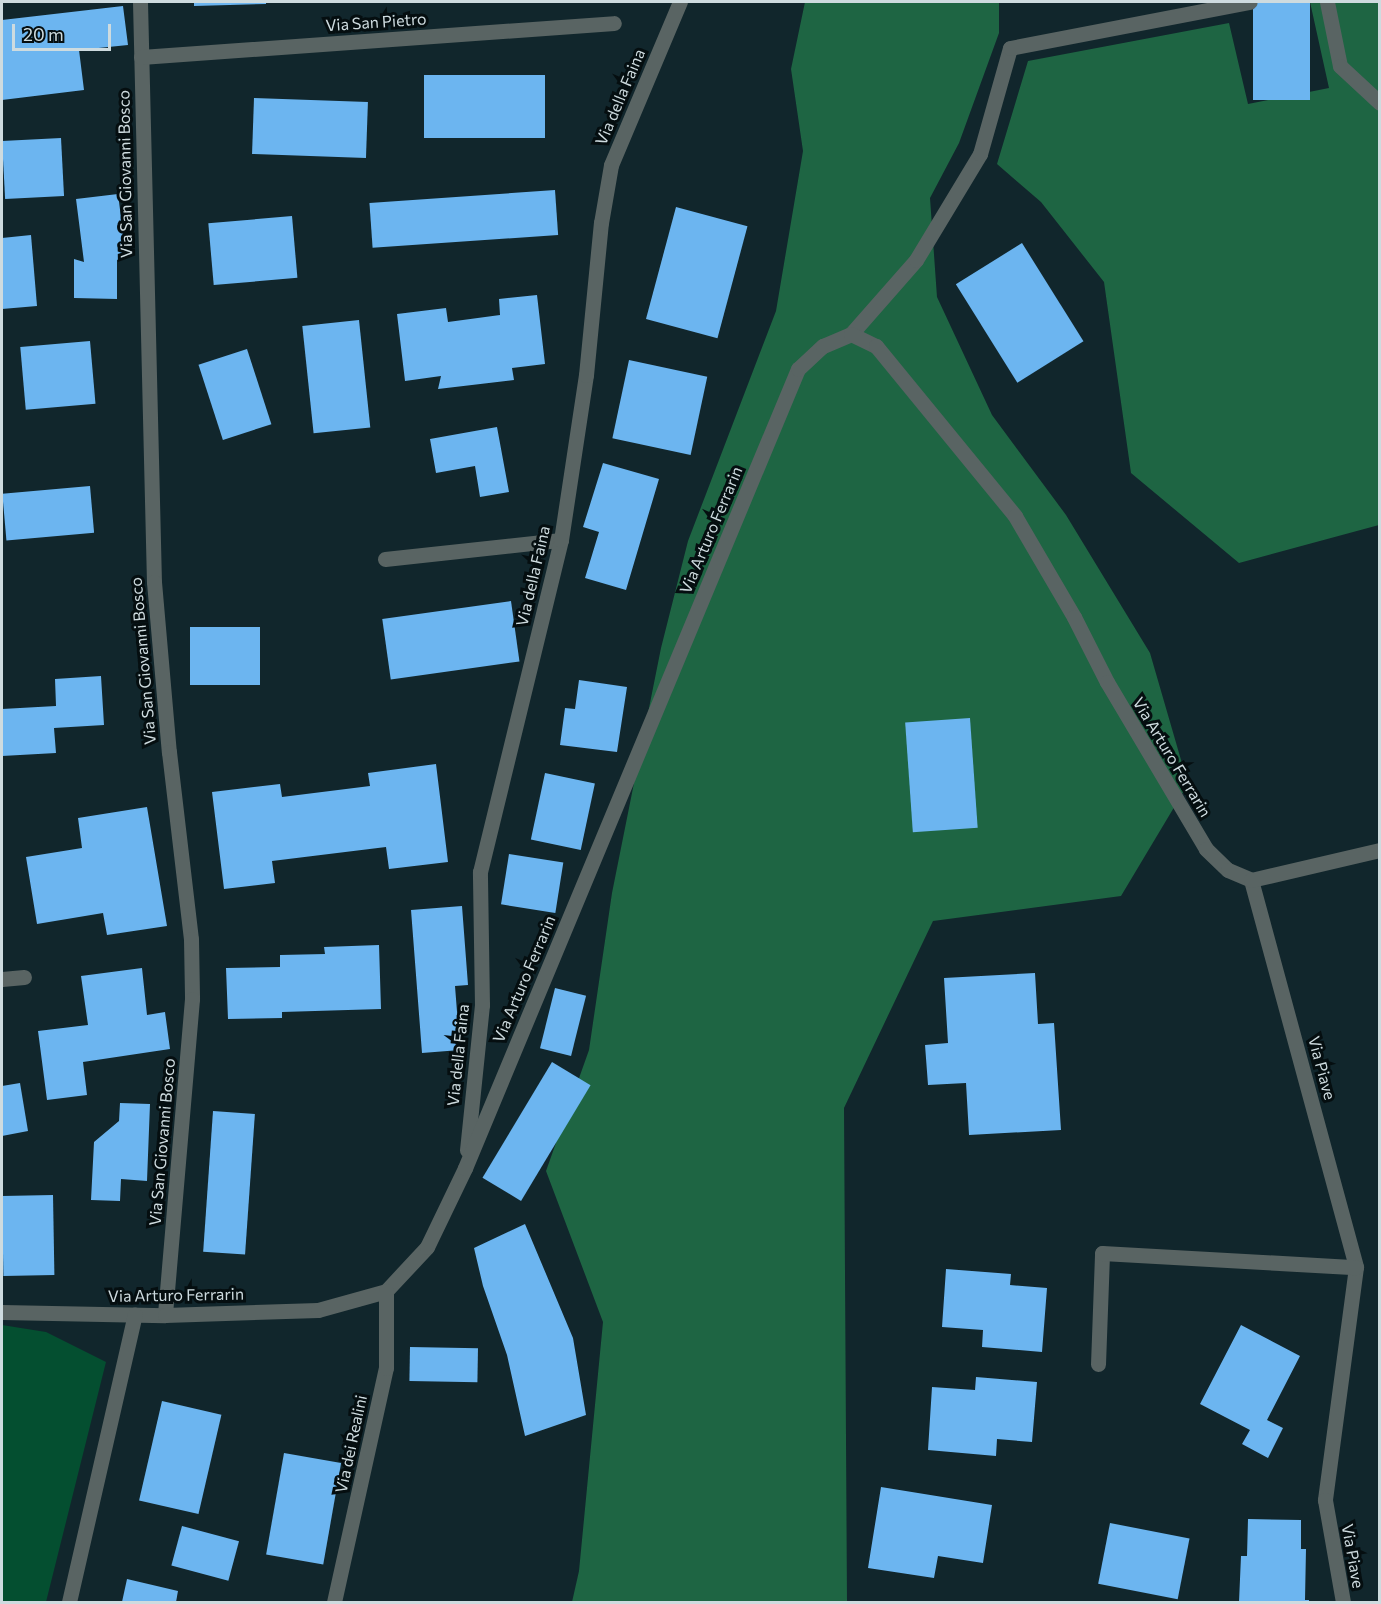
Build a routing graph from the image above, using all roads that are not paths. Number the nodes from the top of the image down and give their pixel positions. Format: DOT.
graph roads {
  1 [pos="140,2"];
  2 [pos="680,2"];
  3 [pos="1250,2"];
  4 [pos="1327,2"];
  5 [pos="614,23"];
  6 [pos="141,57"];
  7 [pos="1380,103"];
  8 [pos="851,334"];
  9 [pos="561,540"];
  10 [pos="385,559"];
  11 [pos="1380,850"];
  12 [pos="1251,880"];
  13 [pos="24,977"];
  14 [pos="2,979"];
  15 [pos="465,1168"];
  16 [pos="1356,1266"];
  17 [pos="386,1291"];
  18 [pos="2,1312"];
  19 [pos="135,1314"];
  20 [pos="165,1315"];
  21 [pos="1098,1364"];
  22 [pos="69,1602"];
  23 [pos="334,1602"];
  24 [pos="1343,1602"];
  1 -- 6 [label="street, Via San Giovanni Bosco"];
  2 -- 9 [label="street, Via della Faina"];
  3 -- 8 [label="street, Via Arturo Ferrarin"];
  4 -- 7 [label="street"];
  5 -- 6 [label="street, Via San Pietro"];
  6 -- 20 [label="street, Via San Giovanni Bosco"];
  8 -- 12 [label="street, Via Arturo Ferrarin"];
  8 -- 15 [label="street, Via Arturo Ferrarin"];
  9 -- 10 [label="street"];
  9 -- 15 [label="street, Via della Faina"];
  11 -- 12 [label="street"];
  12 -- 16 [label="street, Via Piave"];
  13 -- 14 [label="street"];
  15 -- 17 [label="street, Via Arturo Ferrarin"];
  16 -- 21 [label="street"];
  16 -- 24 [label="street, Via Piave"];
  17 -- 20 [label="street, Via Arturo Ferrarin"];
  17 -- 23 [label="street, Via dei Realini"];
  18 -- 19 [label="street, Via Arturo Ferrarin"];
  19 -- 20 [label="street, Via Arturo Ferrarin"];
  19 -- 22 [label="street"];
}
